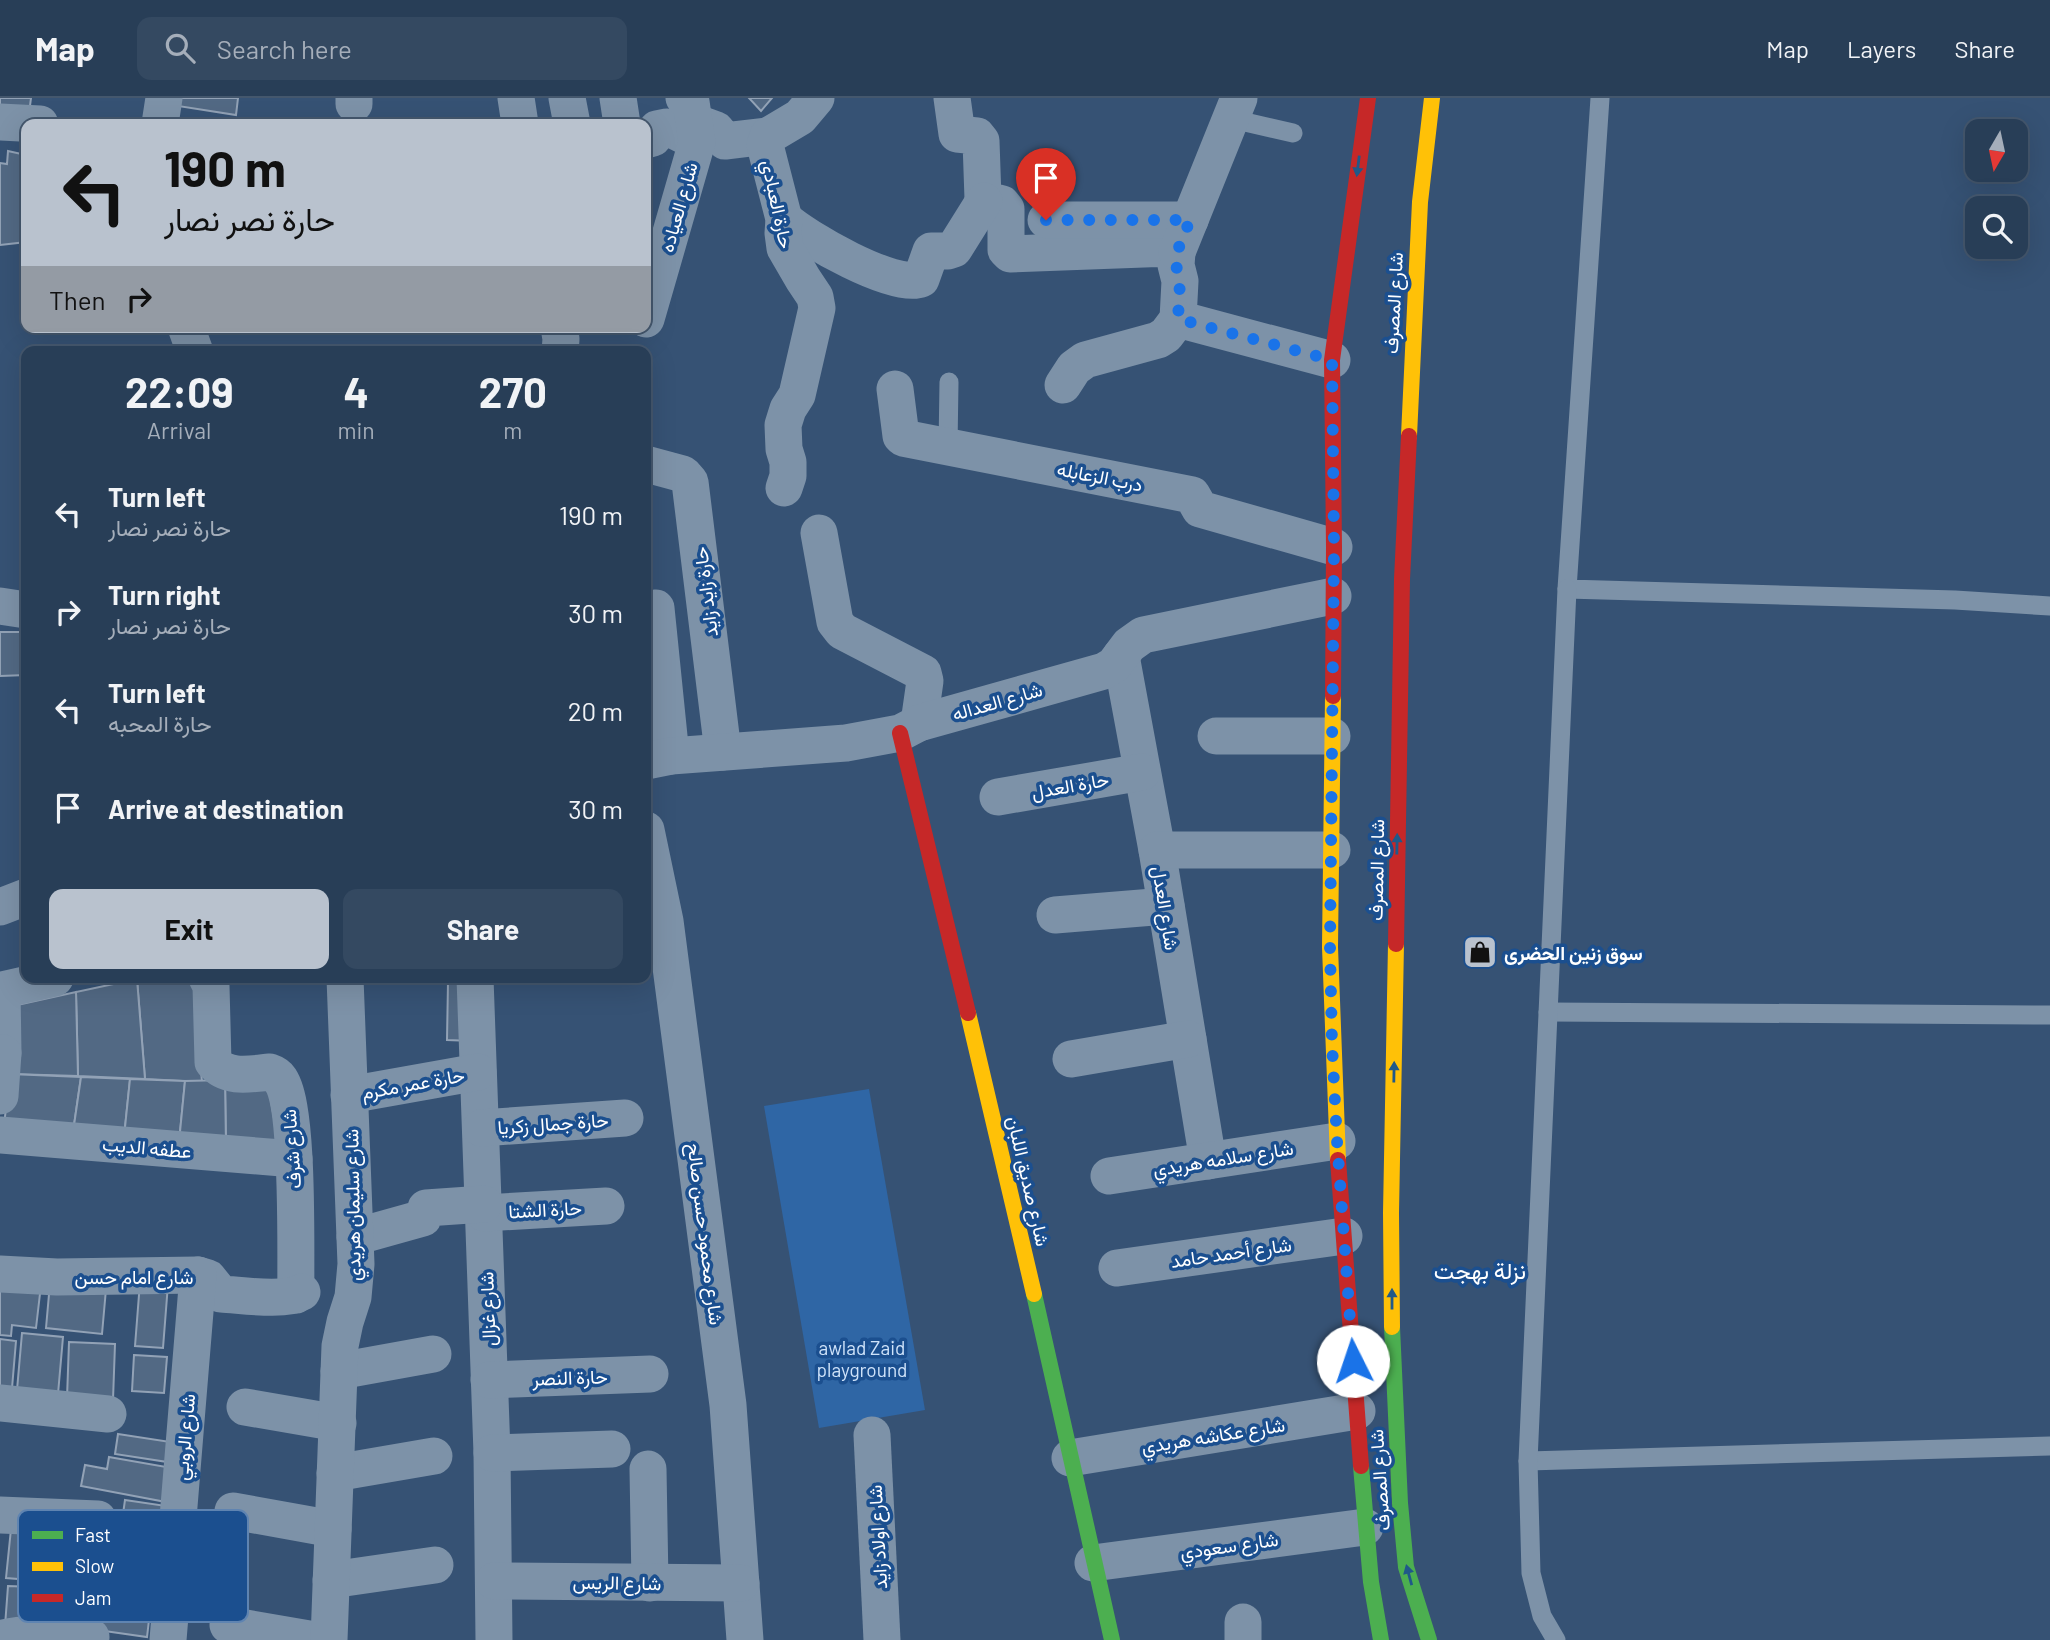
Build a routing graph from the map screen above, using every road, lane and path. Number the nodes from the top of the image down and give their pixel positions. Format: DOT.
graph roads {
  1 [pos="164,98"];
  2 [pos="516,98"];
  3 [pos="566,98"];
  4 [pos="618,98"];
  5 [pos="816,98"];
  6 [pos="952,98"];
  7 [pos="1368,98"];
  8 [pos="1432,98"];
  9 [pos="1600,98"];
  10 [pos="1236,109"];
  11 [pos="161,119"];
  12 [pos="519,119"];
  13 [pos="571,119"];
  14 [pos="621,119"];
  15 [pos="692,121"];
  16 [pos="0,122"];
  17 [pos="21,123"];
  18 [pos="1293,133"];
  19 [pos="768,136"];
  20 [pos="651,139"];
  21 [pos="984,201"];
  22 [pos="784,219"];
  23 [pos="1046,220"];
  24 [pos="1183,236"];
  25 [pos="651,297"];
  26 [pos="1178,319"];
  27 [pos="1332,360"];
  28 [pos="949,382"];
  29 [pos="1063,385"];
  30 [pos="895,389"];
  31 [pos="948,447"];
  32 [pos="651,465"];
  33 [pos="784,488"];
  34 [pos="820,533"];
  35 [pos="1334,547"];
  36 [pos="1567,589"];
  37 [pos="1333,596"];
  38 [pos="0,606"];
  39 [pos="2050,607"];
  40 [pos="656,608"];
  41 [pos="21,609"];
  42 [pos="1121,656"];
  43 [pos="909,728"];
  44 [pos="1216,736"];
  45 [pos="1332,736"];
  46 [pos="723,752"];
  47 [pos="658,758"];
  48 [pos="1142,772"];
  49 [pos="998,797"];
  50 [pos="1157,850"];
  51 [pos="1332,850"];
  52 [pos="651,855"];
  53 [pos="21,899"];
  54 [pos="1166,906"];
  55 [pos="0,907"];
  56 [pos="1055,915"];
  57 [pos="33,983"];
  58 [pos="219,983"];
  59 [pos="345,983"];
  60 [pos="475,983"];
  61 [pos="1548,1012"];
  62 [pos="2050,1015"];
  63 [pos="1188,1039"];
  64 [pos="1,1053"];
  65 [pos="1072,1059"];
  66 [pos="478,1072"];
  67 [pos="349,1095"];
  68 [pos="0,1096"];
  69 [pos="625,1118"];
  70 [pos="481,1128"];
  71 [pos="0,1135"];
  72 [pos="1337,1141"];
  73 [pos="294,1159"];
  74 [pos="1208,1161"];
  75 [pos="1109,1176"];
  76 [pos="606,1206"];
  77 [pos="484,1208"];
  78 [pos="1344,1236"];
  79 [pos="355,1237"];
  80 [pos="1117,1268"];
  81 [pos="0,1274"];
  82 [pos="198,1275"];
  83 [pos="299,1293"];
  84 [pos="433,1353"];
  85 [pos="339,1371"];
  86 [pos="650,1374"];
  87 [pos="489,1380"];
  88 [pos="0,1403"];
  89 [pos="245,1407"];
  90 [pos="1357,1411"];
  91 [pos="108,1414"];
  92 [pos="338,1423"];
  93 [pos="872,1435"];
  94 [pos="2050,1446"];
  95 [pos="612,1449"];
  96 [pos="492,1453"];
  97 [pos="434,1457"];
  98 [pos="1070,1458"];
  99 [pos="1528,1461"];
  100 [pos="648,1469"];
  101 [pos="335,1472"];
  102 [pos="178,1510"];
  103 [pos="248,1514"];
  104 [pos="0,1515"];
  105 [pos="18,1516"];
  106 [pos="1365,1528"];
  107 [pos="333,1530"];
  108 [pos="1093,1563"];
  109 [pos="435,1565"];
  110 [pos="331,1580"];
  111 [pos="494,1581"];
  112 [pos="650,1583"];
  113 [pos="741,1583"];
  114 [pos="169,1622"];
  115 [pos="228,1625"];
  116 [pos="91,1637"];
  117 [pos="0,1639"];
  118 [pos="167,1640"];
  119 [pos="315,1640"];
  120 [pos="329,1640"];
  121 [pos="494,1640"];
  122 [pos="746,1640"];
  123 [pos="882,1640"];
  124 [pos="1112,1640"];
  125 [pos="1381,1640"];
  126 [pos="1429,1640"];
  127 [pos="1556,1640"];
  1 -- 11 [label="street"];
  2 -- 12 [label="street"];
  3 -- 13 [label="street"];
  4 -- 14 [label="street"];
  5 -- 19 [label="street, حارة العبادي"];
  6 -- 21 [label="street"];
  7 -- 27 [label="street, شارع المصرف, one-way"];
  126 -- 8 [label="street, شارع المصرف, one-way"];
  9 -- 36 [label="lane"];
  10 -- 18 [label="lane"];
  10 -- 24 [label="street"];
  15 -- 19 [label="street"];
  15 -- 20 [label="street"];
  15 -- 25 [label="street, شارع العياده"];
  16 -- 17 [label="street"];
  19 -- 22 [label="street, حارة العبادي"];
  21 -- 22 [label="street"];
  21 -- 24 [label="street"];
  22 -- 33 [label="street, حارة العبادي"];
  23 -- 24 [label="street"];
  24 -- 26 [label="street"];
  26 -- 27 [label="street"];
  26 -- 29 [label="street"];
  27 -- 35 [label="street, شارع المصرف"];
  28 -- 31 [label="lane"];
  30 -- 31 [label="street, درب الزعابله"];
  31 -- 35 [label="street, درب الزعابله"];
  32 -- 46 [label="street, حارة زايد زايد"];
  34 -- 43 [label="street"];
  35 -- 37 [label="street, شارع المصرف"];
  36 -- 39 [label="lane"];
  36 -- 61 [label="lane"];
  37 -- 42 [label="street, شارع العداله"];
  37 -- 45 [label="street, شارع المصرف"];
  38 -- 41 [label="street"];
  40 -- 47 [label="street"];
  42 -- 43 [label="street, شارع العداله"];
  42 -- 48 [label="street, شارع العدل"];
  43 -- 46 [label="street, شارع العداله"];
  43 -- 98 [label="street, شارع صديق اللبان"];
  44 -- 45 [label="street"];
  45 -- 51 [label="street, شارع المصرف"];
  46 -- 47 [label="street, شارع العداله"];
  48 -- 49 [label="street, حارة العدل"];
  48 -- 50 [label="street, شارع العدل"];
  50 -- 51 [label="street"];
  50 -- 54 [label="street, شارع العدل"];
  51 -- 72 [label="street, شارع المصرف"];
  52 -- 113 [label="street, شارع محمود حسن صالح"];
  53 -- 55 [label="street"];
  54 -- 56 [label="street"];
  54 -- 63 [label="street, شارع العدل"];
  57 -- 64 [label="street"];
  58 -- 73 [label="street, شارع شرف"];
  59 -- 67 [label="street, شارع سليمان هريدي"];
  60 -- 66 [label="street, شارع غزال"];
  61 -- 62 [label="lane"];
  61 -- 99 [label="lane"];
  63 -- 65 [label="street"];
  63 -- 74 [label="street, شارع العدل"];
  64 -- 68 [label="street"];
  66 -- 67 [label="street, حارة عمر مكرم"];
  66 -- 70 [label="street, شارع غزال"];
  67 -- 79 [label="street, شارع سليمان هريدي"];
  69 -- 70 [label="street, حارة جمال زكريا"];
  70 -- 77 [label="street, شارع غزال"];
  71 -- 73 [label="street, عطفه الديب"];
  72 -- 74 [label="street, شارع سلامه هريدي"];
  72 -- 78 [label="street, شارع المصرف"];
  73 -- 83 [label="street, شارع شرف"];
  74 -- 75 [label="street, شارع سلامه هريدي"];
  76 -- 77 [label="street, حارة الشتا"];
  77 -- 79 [label="street, حارة الشتا"];
  77 -- 87 [label="street, شارع غزال"];
  78 -- 80 [label="street, شارع أحمد حامد"];
  78 -- 90 [label="street, شارع المصرف"];
  79 -- 85 [label="street, شارع سليمان هريدي"];
  81 -- 82 [label="street, شارع امام حسن"];
  82 -- 83 [label="street, شارع امام حسن"];
  82 -- 102 [label="street, شارع الروبي"];
  84 -- 85 [label="street"];
  85 -- 92 [label="street, شارع سليمان هريدي"];
  86 -- 87 [label="street, حارة النصر"];
  87 -- 96 [label="street, شارع غزال"];
  88 -- 91 [label="street"];
  89 -- 92 [label="street"];
  90 -- 98 [label="street, شارع عكاشه هريدي"];
  90 -- 106 [label="street, شارع المصرف"];
  92 -- 101 [label="street, شارع سليمان هريدي"];
  93 -- 123 [label="street, شارع اولاد زايد"];
  94 -- 99 [label="lane"];
  95 -- 96 [label="street"];
  96 -- 111 [label="street, شارع غزال"];
  97 -- 101 [label="street"];
  98 -- 108 [label="street, شارع صديق اللبان"];
  99 -- 127 [label="lane"];
  100 -- 112 [label="street"];
  101 -- 107 [label="street, شارع سليمان هريدي"];
  103 -- 107 [label="street"];
  104 -- 105 [label="street"];
  106 -- 108 [label="street, شارع سعودي"];
  106 -- 125 [label="street, شارع المصرف"];
  107 -- 110 [label="street, شارع سليمان هريدي"];
  108 -- 124 [label="street, شارع صديق اللبان"];
  109 -- 110 [label="street"];
  110 -- 120 [label="street, شارع سليمان هريدي"];
  111 -- 112 [label="street, شارع الريس"];
  111 -- 121 [label="street, شارع غزال"];
  112 -- 113 [label="street, شارع الريس"];
  113 -- 122 [label="street, شارع محمود حسن صالح"];
  114 -- 118 [label="street, شارع الروبي"];
  115 -- 119 [label="street"];
  116 -- 117 [label="street"];
}
